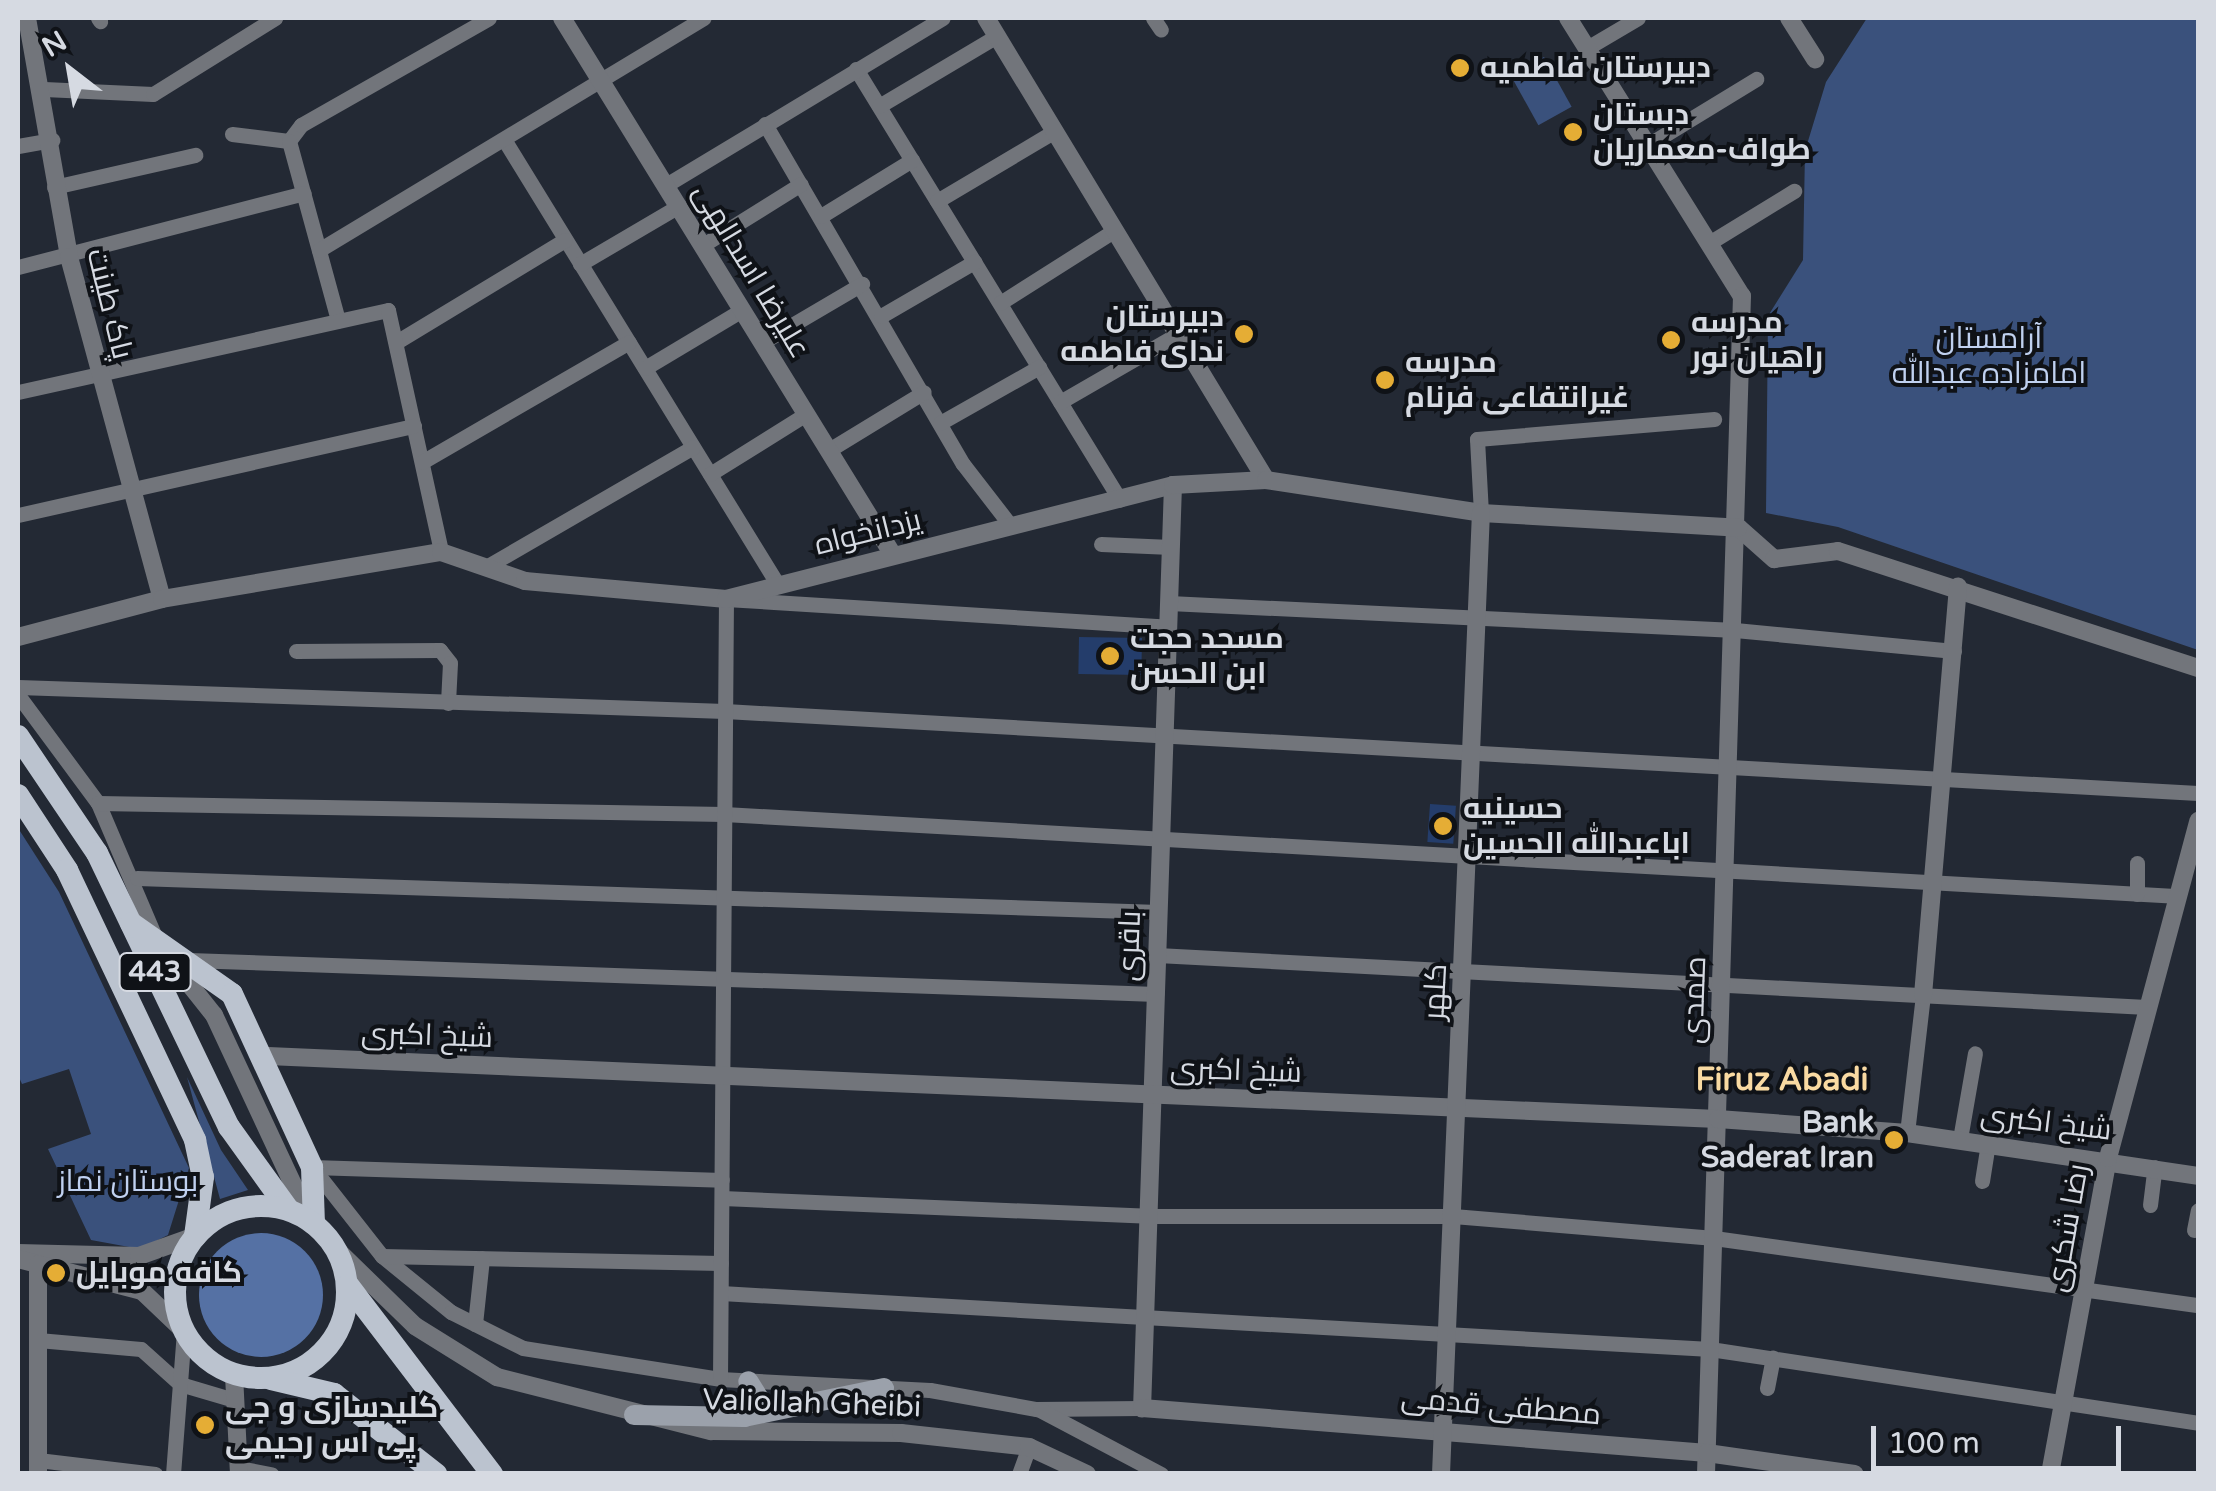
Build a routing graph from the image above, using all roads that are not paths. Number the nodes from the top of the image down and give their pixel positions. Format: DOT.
graph roads {
  1 [pos="275,18"];
  2 [pos="489,18"];
  3 [pos="562,18"];
  4 [pos="703,18"];
  5 [pos="943,18"];
  6 [pos="986,18"];
  7 [pos="1568,18"];
  8 [pos="1638,18"];
  9 [pos="1789,18"];
  10 [pos="31,19"];
  11 [pos="997,36"];
  12 [pos="1588,48"];
  13 [pos="1814,59"];
  14 [pos="856,69"];
  15 [pos="1756,79"];
  16 [pos="602,82"];
  17 [pos="44,89"];
  18 [pos="879,106"];
  19 [pos="765,124"];
  20 [pos="1054,131"];
  21 [pos="232,134"];
  22 [pos="52,140"];
  23 [pos="504,141"];
  24 [pos="289,142"];
  25 [pos="18,146"];
  26 [pos="1648,146"];
  27 [pos="195,155"];
  28 [pos="912,160"];
  29 [pos="666,184"];
  30 [pos="801,184"];
  31 [pos="54,187"];
  32 [pos="1794,191"];
  33 [pos="304,193"];
  34 [pos="936,200"];
  35 [pos="680,206"];
  36 [pos="820,216"];
  37 [pos="1115,230"];
  38 [pos="566,240"];
  39 [pos="1709,242"];
  40 [pos="703,245"];
  41 [pos="319,250"];
  42 [pos="69,256"];
  43 [pos="974,262"];
  44 [pos="580,264"];
  45 [pos="18,267"];
  46 [pos="862,284"];
  47 [pos="1000,303"];
  48 [pos="742,310"];
  49 [pos="881,316"];
  50 [pos="338,320"];
  51 [pos="1178,334"];
  52 [pos="398,341"];
  53 [pos="629,342"];
  54 [pos="763,342"];
  55 [pos="645,368"];
  56 [pos="1039,368"];
  57 [pos="98,376"];
  58 [pos="18,392"];
  59 [pos="924,392"];
  60 [pos="1060,402"];
  61 [pos="806,414"];
  62 [pos="1714,419"];
  63 [pos="940,422"];
  64 [pos="414,426"];
  65 [pos="693,447"];
  66 [pos="828,450"];
  67 [pos="422,462"];
  68 [pos="710,474"];
  69 [pos="1266,480"];
  70 [pos="1172,485"];
  71 [pos="133,489"];
  72 [pos="1120,500"];
  73 [pos="18,514"];
  74 [pos="1481,514"];
  75 [pos="1011,526"];
  76 [pos="1739,528"];
  77 [pos="1100,544"];
  78 [pos="1170,547"];
  79 [pos="441,552"];
  80 [pos="893,554"];
  81 [pos="486,568"];
  82 [pos="778,585"];
  83 [pos="1958,586"];
  84 [pos="162,599"];
  85 [pos="726,599"];
  86 [pos="1169,603"];
  87 [pos="1478,615"];
  88 [pos="1168,627"];
  89 [pos="1736,630"];
  90 [pos="18,637"];
  91 [pos="296,651"];
  92 [pos="1954,652"];
  93 [pos="2198,668"];
  94 [pos="18,687"];
  95 [pos="18,695"];
  96 [pos="448,703"];
  97 [pos="725,711"];
  98 [pos="18,736"];
  99 [pos="1164,736"];
  100 [pos="1475,753"];
  101 [pos="1731,767"];
  102 [pos="1945,779"];
  103 [pos="2198,793"];
  104 [pos="18,795"];
  105 [pos="98,804"];
  106 [pos="724,814"];
  107 [pos="2198,821"];
  108 [pos="1161,839"];
  109 [pos="1470,856"];
  110 [pos="2137,863"];
  111 [pos="1727,871"];
  112 [pos="137,878"];
  113 [pos="1937,883"];
  114 [pos="724,893"];
  115 [pos="2137,894"];
  116 [pos="2175,896"];
  117 [pos="1158,912"];
  118 [pos="131,923"];
  119 [pos="156,939"];
  120 [pos="1157,955"];
  121 [pos="190,960"];
  122 [pos="1465,971"];
  123 [pos="723,977"];
  124 [pos="1723,985"];
  125 [pos="1156,994"];
  126 [pos="1924,995"];
  127 [pos="2146,1007"];
  128 [pos="1975,1053"];
  129 [pos="268,1056"];
  130 [pos="722,1076"];
  131 [pos="1152,1095"];
  132 [pos="1458,1108"];
  133 [pos="1718,1119"];
  134 [pos="1907,1133"];
  135 [pos="1960,1140"];
  136 [pos="1988,1143"];
  137 [pos="2108,1158"];
  138 [pos="312,1167"];
  139 [pos="2155,1167"];
  140 [pos="2198,1176"];
  141 [pos="722,1180"];
  142 [pos="1982,1181"];
  143 [pos="722,1198"];
  144 [pos="2150,1205"];
  145 [pos="2198,1210"];
  146 [pos="1148,1216"];
  147 [pos="1453,1216"];
  148 [pos="304,1217"];
  149 [pos="2194,1230"];
  150 [pos="196,1236"];
  151 [pos="1714,1238"];
  152 [pos="339,1252"];
  153 [pos="18,1256"];
  154 [pos="382,1256"];
  155 [pos="482,1258"];
  156 [pos="721,1263"];
  157 [pos="38,1264"];
  158 [pos="348,1285"];
  159 [pos="2087,1286"];
  160 [pos="721,1292"];
  161 [pos="2198,1305"];
  162 [pos="1145,1316"];
  163 [pos="476,1324"];
  164 [pos="184,1331"];
  165 [pos="1448,1334"];
  166 [pos="38,1340"];
  167 [pos="1710,1348"];
  168 [pos="1772,1358"];
  169 [pos="234,1374"];
  170 [pos="268,1378"];
  171 [pos="720,1379"];
  172 [pos="748,1380"];
  173 [pos="180,1384"];
  174 [pos="884,1388"];
  175 [pos="1768,1388"];
  176 [pos="234,1400"];
  177 [pos="2065,1402"];
  178 [pos="1142,1408"];
  179 [pos="1036,1409"];
  180 [pos="634,1414"];
  181 [pos="744,1417"];
  182 [pos="2198,1423"];
  183 [pos="1444,1430"];
  184 [pos="1029,1447"];
  185 [pos="1707,1453"];
  186 [pos="38,1466"];
  187 [pos="239,1471"];
  188 [pos="155,1474"];
  189 [pos="173,1474"];
  190 [pos="271,1474"];
  191 [pos="436,1474"];
  192 [pos="492,1474"];
  193 [pos="1019,1474"];
  194 [pos="1087,1474"];
  195 [pos="1161,1474"];
  196 [pos="1441,1474"];
  197 [pos="1706,1474"];
  198 [pos="1855,1474"];
  199 [pos="2050,1474"];
  1 -- 17 [label="street"];
  2 -- 24 [label="street"];
  3 -- 16 [label="street, علیرضا اسدالهی"];
  4 -- 16 [label="street"];
  5 -- 14 [label="street"];
  6 -- 11 [label="street"];
  7 -- 12 [label="street, صمدی"];
  8 -- 12 [label="street"];
  9 -- 13 [label="street"];
  10 -- 17 [label="street, پاک طینت"];
  11 -- 18 [label="street"];
  11 -- 20 [label="street"];
  12 -- 26 [label="street, صمدی"];
  14 -- 18 [label="street"];
  14 -- 19 [label="street"];
  15 -- 26 [label="street"];
  16 -- 23 [label="street"];
  16 -- 29 [label="street, علیرضا اسدالهی"];
  17 -- 22 [label="street, پاک طینت"];
  18 -- 28 [label="street"];
  19 -- 29 [label="street"];
  19 -- 30 [label="street"];
  20 -- 34 [label="street"];
  20 -- 37 [label="street"];
  21 -- 24 [label="street"];
  22 -- 25 [label="street"];
  22 -- 31 [label="street, پاک طینت"];
  23 -- 38 [label="street"];
  23 -- 41 [label="street"];
  24 -- 33 [label="street"];
  26 -- 39 [label="street, صمدی"];
  27 -- 31 [label="street"];
  28 -- 34 [label="street"];
  28 -- 36 [label="street"];
  29 -- 35 [label="street, علیرضا اسدالهی"];
  30 -- 36 [label="street"];
  30 -- 40 [label="street"];
  31 -- 42 [label="street, پاک طینت"];
  32 -- 39 [label="street"];
  33 -- 41 [label="street"];
  33 -- 42 [label="street"];
  34 -- 43 [label="street"];
  35 -- 40 [label="street, علیرضا اسدالهی"];
  35 -- 44 [label="street"];
  36 -- 46 [label="street"];
  37 -- 47 [label="street"];
  37 -- 51 [label="street"];
  38 -- 44 [label="street"];
  38 -- 52 [label="street"];
  39 -- 76 [label="street, صمدی"];
  40 -- 48 [label="street, علیرضا اسدالهی"];
  41 -- 50 [label="street"];
  42 -- 45 [label="street"];
  42 -- 57 [label="street, پاک طینت"];
  43 -- 47 [label="street"];
  43 -- 49 [label="street"];
  44 -- 53 [label="street"];
  46 -- 49 [label="street"];
  46 -- 54 [label="street"];
  47 -- 56 [label="street"];
  48 -- 54 [label="street, علیرضا اسدالهی"];
  48 -- 55 [label="street"];
  49 -- 59 [label="street"];
  50 -- 52 [label="street"];
  50 -- 57 [label="street"];
  51 -- 60 [label="street"];
  51 -- 69 [label="street"];
  52 -- 64 [label="street"];
  53 -- 55 [label="street"];
  53 -- 67 [label="street"];
  54 -- 61 [label="street, علیرضا اسدالهی"];
  55 -- 65 [label="street"];
  56 -- 60 [label="street"];
  56 -- 63 [label="street"];
  57 -- 58 [label="street"];
  57 -- 71 [label="street, پاک طینت"];
  59 -- 63 [label="street"];
  59 -- 66 [label="street"];
  60 -- 72 [label="street"];
  61 -- 66 [label="street, علیرضا اسدالهی"];
  61 -- 68 [label="street"];
  62 -- 74 [label="street"];
  63 -- 75 [label="street"];
  64 -- 67 [label="street"];
  64 -- 71 [label="street"];
  65 -- 68 [label="street"];
  65 -- 81 [label="street"];
  66 -- 80 [label="street, علیرضا اسدالهی"];
  67 -- 79 [label="street"];
  68 -- 82 [label="street"];
  69 -- 70 [label="street, یزدانخواه"];
  69 -- 74 [label="street, یزدانخواه"];
  70 -- 72 [label="street, یزدانخواه"];
  70 -- 78 [label="street, باقری"];
  71 -- 73 [label="street"];
  71 -- 84 [label="street, پاک طینت"];
  72 -- 75 [label="street, یزدانخواه"];
  74 -- 76 [label="street, یزدانخواه"];
  74 -- 87 [label="street, کلهر"];
  75 -- 80 [label="street, یزدانخواه"];
  76 -- 83 [label="street"];
  76 -- 89 [label="street, صمدی"];
  77 -- 78 [label="street"];
  78 -- 86 [label="street, باقری"];
  79 -- 81 [label="street, یزدانخواه"];
  79 -- 84 [label="street, یزدانخواه"];
  80 -- 82 [label="street, یزدانخواه"];
  81 -- 85 [label="street, یزدانخواه"];
  82 -- 85 [label="street, یزدانخواه"];
  83 -- 92 [label="street"];
  83 -- 93 [label="street"];
  84 -- 90 [label="street, یزدانخواه"];
  85 -- 88 [label="street"];
  85 -- 97 [label="street"];
  86 -- 87 [label="street"];
  86 -- 88 [label="street, باقری"];
  87 -- 89 [label="street"];
  87 -- 100 [label="street, کلهر"];
  88 -- 99 [label="street, باقری"];
  89 -- 92 [label="street"];
  89 -- 101 [label="street, صمدی"];
  91 -- 96 [label="street"];
  92 -- 102 [label="street"];
  94 -- 96 [label="street"];
  95 -- 105 [label="street"];
  96 -- 97 [label="street"];
  97 -- 99 [label="street"];
  97 -- 106 [label="street"];
  98 -- 118 [label="main road, 443"];
  99 -- 100 [label="street"];
  99 -- 108 [label="street, باقری"];
  100 -- 101 [label="street"];
  100 -- 109 [label="street, کلهر"];
  101 -- 102 [label="street"];
  101 -- 111 [label="street, صمدی"];
  102 -- 103 [label="street"];
  102 -- 113 [label="street"];
  104 -- 150 [label="main road, 443"];
  105 -- 106 [label="street"];
  105 -- 112 [label="street"];
  106 -- 108 [label="street"];
  106 -- 114 [label="street"];
  107 -- 116 [label="street, رضا شکری"];
  108 -- 109 [label="street"];
  108 -- 117 [label="street, باقری"];
  109 -- 111 [label="street"];
  109 -- 122 [label="street, کلهر"];
  110 -- 115 [label="street"];
  111 -- 113 [label="street"];
  111 -- 124 [label="street, صمدی"];
  112 -- 114 [label="street"];
  112 -- 119 [label="street"];
  113 -- 115 [label="street"];
  113 -- 126 [label="street"];
  114 -- 117 [label="street"];
  114 -- 123 [label="street"];
  115 -- 116 [label="street"];
  116 -- 127 [label="street, رضا شکری"];
  117 -- 120 [label="street, باقری"];
  118 -- 119 [label="main road"];
  118 -- 148 [label="main road, 443"];
  118 -- 148 [label="street"];
  119 -- 121 [label="main road"];
  120 -- 122 [label="street"];
  120 -- 125 [label="street, باقری"];
  121 -- 123 [label="street"];
  121 -- 129 [label="main road"];
  122 -- 124 [label="street"];
  122 -- 132 [label="street, کلهر"];
  123 -- 125 [label="street"];
  123 -- 130 [label="street"];
  124 -- 126 [label="street"];
  124 -- 133 [label="street, صمدی"];
  125 -- 131 [label="street, باقری"];
  126 -- 127 [label="street"];
  126 -- 134 [label="street"];
  127 -- 137 [label="street, رضا شکری"];
  128 -- 135 [label="street"];
  129 -- 130 [label="street, شیخ اکبری"];
  129 -- 138 [label="main road"];
  130 -- 131 [label="street, شیخ اکبری"];
  130 -- 141 [label="street"];
  131 -- 132 [label="street, شیخ اکبری"];
  131 -- 146 [label="street, باقری"];
  132 -- 133 [label="street, شیخ اکبری"];
  132 -- 147 [label="street, کلهر"];
  133 -- 134 [label="street, شیخ اکبری"];
  133 -- 151 [label="street, صمدی"];
  134 -- 135 [label="street, شیخ اکبری"];
  135 -- 136 [label="street, شیخ اکبری"];
  136 -- 137 [label="street, شیخ اکبری"];
  136 -- 142 [label="street"];
  137 -- 139 [label="street, شیخ اکبری"];
  137 -- 159 [label="street, رضا شکری"];
  138 -- 141 [label="street"];
  138 -- 148 [label="main road"];
  138 -- 154 [label="street"];
  139 -- 140 [label="street, شیخ اکبری"];
  139 -- 144 [label="street"];
  141 -- 143 [label="street"];
  143 -- 146 [label="street"];
  143 -- 156 [label="street"];
  145 -- 149 [label="street"];
  146 -- 147 [label="street"];
  146 -- 162 [label="street, باقری"];
  147 -- 151 [label="street"];
  147 -- 165 [label="street, کلهر"];
  148 -- 150 [label="main road"];
  148 -- 152 [label="main road"];
  150 -- 153 [label="street"];
  150 -- 164 [label="main road"];
  151 -- 159 [label="street"];
  151 -- 167 [label="street, صمدی"];
  152 -- 158 [label="main road"];
  152 -- 180 [label="street, Valiollah Gheibi"];
  153 -- 157 [label="street"];
  154 -- 155 [label="street"];
  154 -- 163 [label="street"];
  155 -- 156 [label="street"];
  155 -- 163 [label="street"];
  156 -- 160 [label="street"];
  157 -- 164 [label="street"];
  157 -- 166 [label="street"];
  158 -- 170 [label="main road"];
  158 -- 192 [label="main road"];
  159 -- 161 [label="street"];
  159 -- 177 [label="street, رضا شکری"];
  160 -- 162 [label="street"];
  160 -- 171 [label="street"];
  162 -- 165 [label="street"];
  162 -- 178 [label="street, باقری"];
  163 -- 171 [label="street"];
  164 -- 169 [label="main road"];
  164 -- 173 [label="street"];
  165 -- 167 [label="street"];
  165 -- 183 [label="street, کلهر"];
  166 -- 173 [label="street"];
  166 -- 186 [label="street"];
  167 -- 168 [label="street"];
  167 -- 185 [label="street, صمدی"];
  168 -- 175 [label="street"];
  168 -- 177 [label="street"];
  169 -- 170 [label="main road"];
  169 -- 176 [label="street"];
  170 -- 191 [label="main road"];
  171 -- 172 [label="street"];
  172 -- 174 [label="street"];
  172 -- 181 [label="main road"];
  173 -- 176 [label="street"];
  173 -- 189 [label="street"];
  174 -- 179 [label="street"];
  174 -- 181 [label="main road"];
  176 -- 187 [label="street"];
  177 -- 182 [label="street"];
  177 -- 199 [label="street, رضا شکری"];
  178 -- 179 [label="street"];
  178 -- 183 [label="street, مصطفی قدمی"];
  179 -- 195 [label="street"];
  180 -- 181 [label="main road"];
  180 -- 184 [label="street, Valiollah Gheibi"];
  183 -- 185 [label="street, مصطفی قدمی"];
  183 -- 196 [label="street, کلهر"];
  184 -- 193 [label="street"];
  184 -- 194 [label="street, Valiollah Gheibi"];
  185 -- 197 [label="street, صمدی"];
  185 -- 198 [label="street, مصطفی قدمی"];
  186 -- 188 [label="street"];
  187 -- 190 [label="street"];
}
